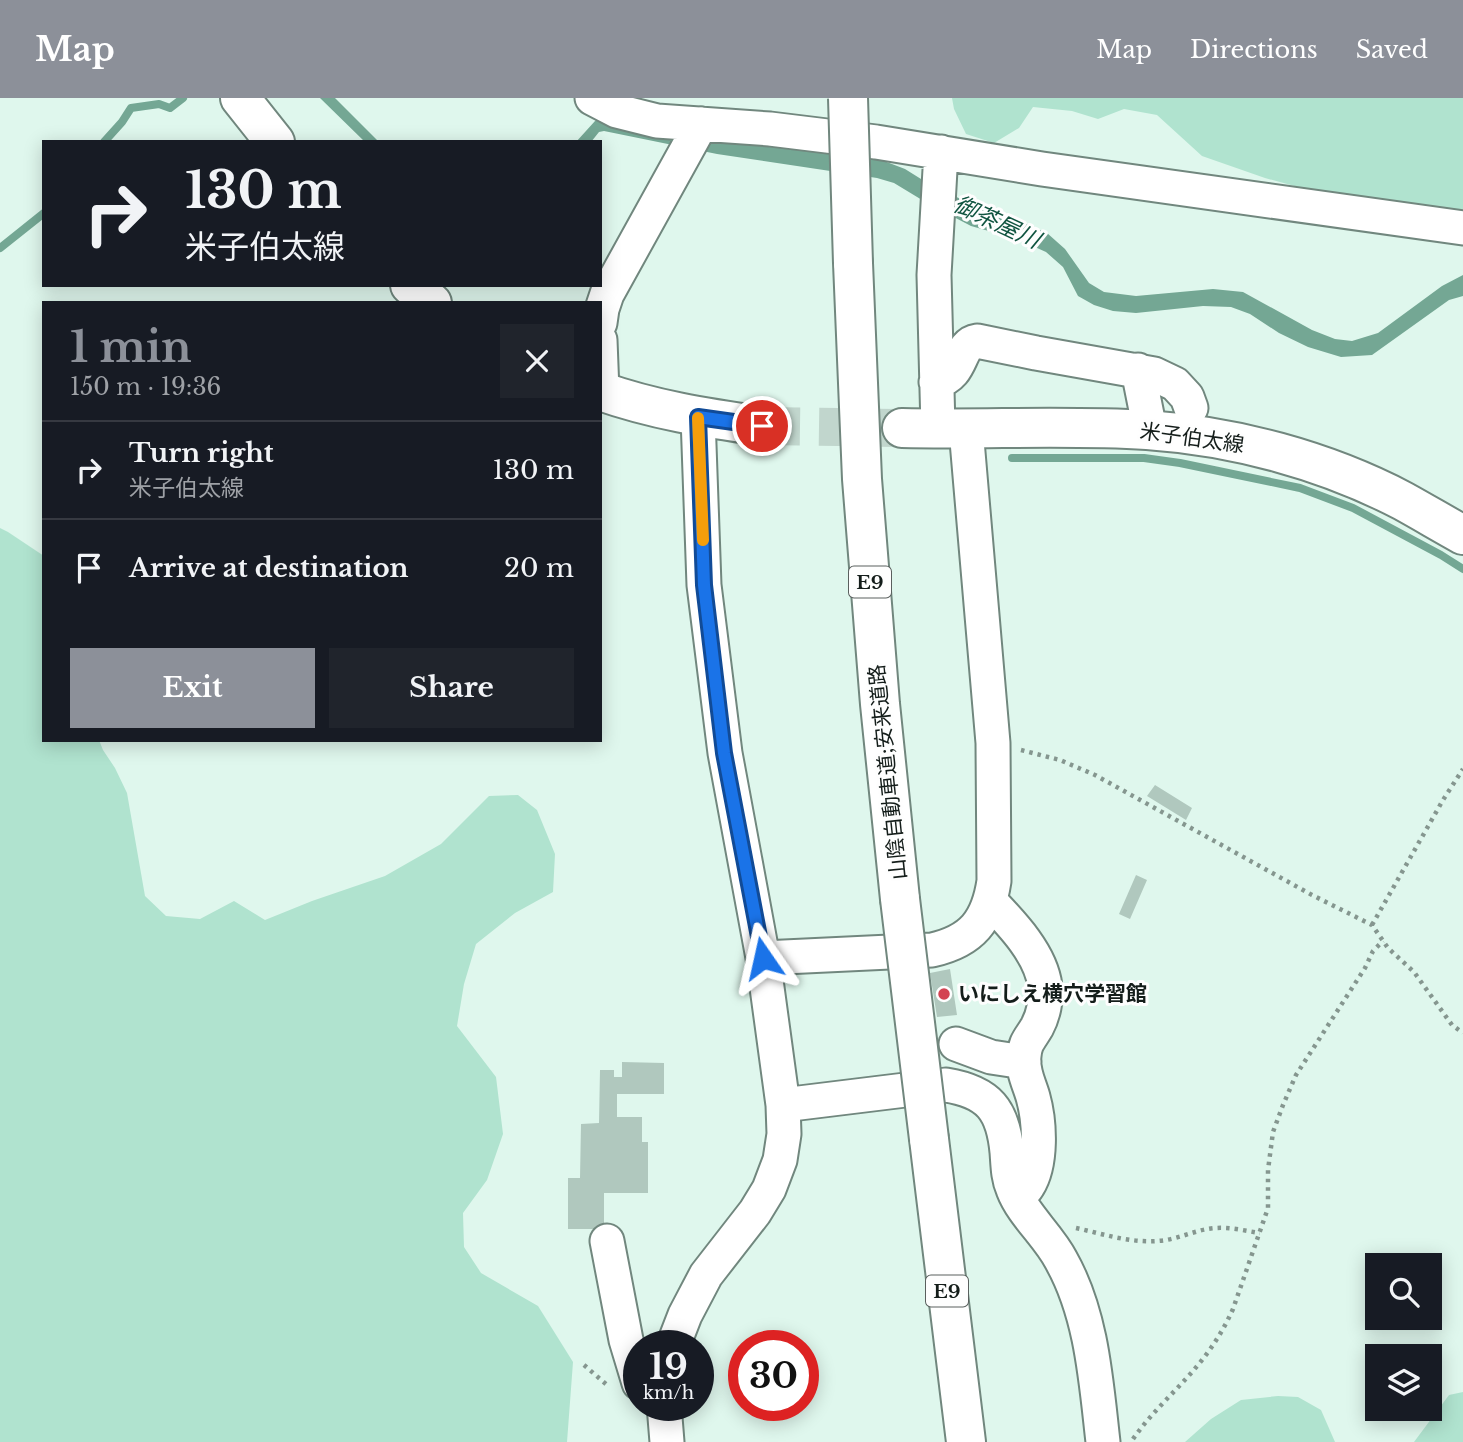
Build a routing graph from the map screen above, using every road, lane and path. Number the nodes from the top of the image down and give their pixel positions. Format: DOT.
graph roads {
  1 [pos="240,98"];
  2 [pos="592,98"];
  3 [pos="848,98"];
  4 [pos="694,137"];
  5 [pos="273,140"];
  6 [pos="941,152"];
  7 [pos="1463,228"];
  8 [pos="412,287"];
  9 [pos="430,301"];
  10 [pos="602,309"];
  11 [pos="1138,370"];
  12 [pos="936,382"];
  13 [pos="602,392"];
  14 [pos="1191,408"];
  15 [pos="698,417"];
  16 [pos="762,426"];
  17 [pos="935,428"];
  18 [pos="1150,430"];
  19 [pos="1463,535"];
  20 [pos="993,743"];
  21 [pos="1463,769"];
  22 [pos="991,902"];
  23 [pos="1372,925"];
  24 [pos="1383,942"];
  25 [pos="763,958"];
  26 [pos="1463,1033"];
  27 [pos="956,1044"];
  28 [pos="1024,1062"];
  29 [pos="783,1105"];
  30 [pos="1017,1198"];
  31 [pos="1036,1224"];
  32 [pos="1260,1233"];
  33 [pos="607,1241"];
  34 [pos="624,1330"];
  35 [pos="679,1330"];
  36 [pos="966,1442"];
  37 [pos="1103,1442"];
  38 [pos="1130,1442"];
  1 -- 5 [label="main road"];
  2 -- 4 [label="street"];
  3 -- 36 [label="main road, 山陰自動車道;安来道路 / E9, bridge"];
  4 -- 6 [label="street"];
  4 -- 10 [label="street"];
  6 -- 7 [label="street"];
  6 -- 12 [label="street"];
  8 -- 9 [label="main road"];
  11 -- 12 [label="street"];
  11 -- 14 [label="street"];
  11 -- 18 [label="street"];
  12 -- 17 [label="street"];
  13 -- 15 [label="main road"];
  15 -- 16 [label="main road"];
  15 -- 25 [label="street"];
  17 -- 18 [label="main road, 米子伯太線"];
  17 -- 20 [label="street"];
  18 -- 19 [label="main road, 米子伯太線"];
  20 -- 22 [label="street"];
  20 -- 23 [label="path"];
  21 -- 23 [label="path"];
  22 -- 25 [label="street"];
  22 -- 28 [label="street"];
  23 -- 24 [label="path"];
  24 -- 26 [label="path"];
  24 -- 32 [label="path"];
  25 -- 29 [label="street"];
  27 -- 28 [label="street"];
  28 -- 30 [label="street"];
  29 -- 30 [label="street"];
  29 -- 35 [label="street"];
  30 -- 31 [label="street"];
  31 -- 32 [label="path"];
  31 -- 37 [label="street"];
  32 -- 38 [label="path"];
  33 -- 34 [label="street"];
}
